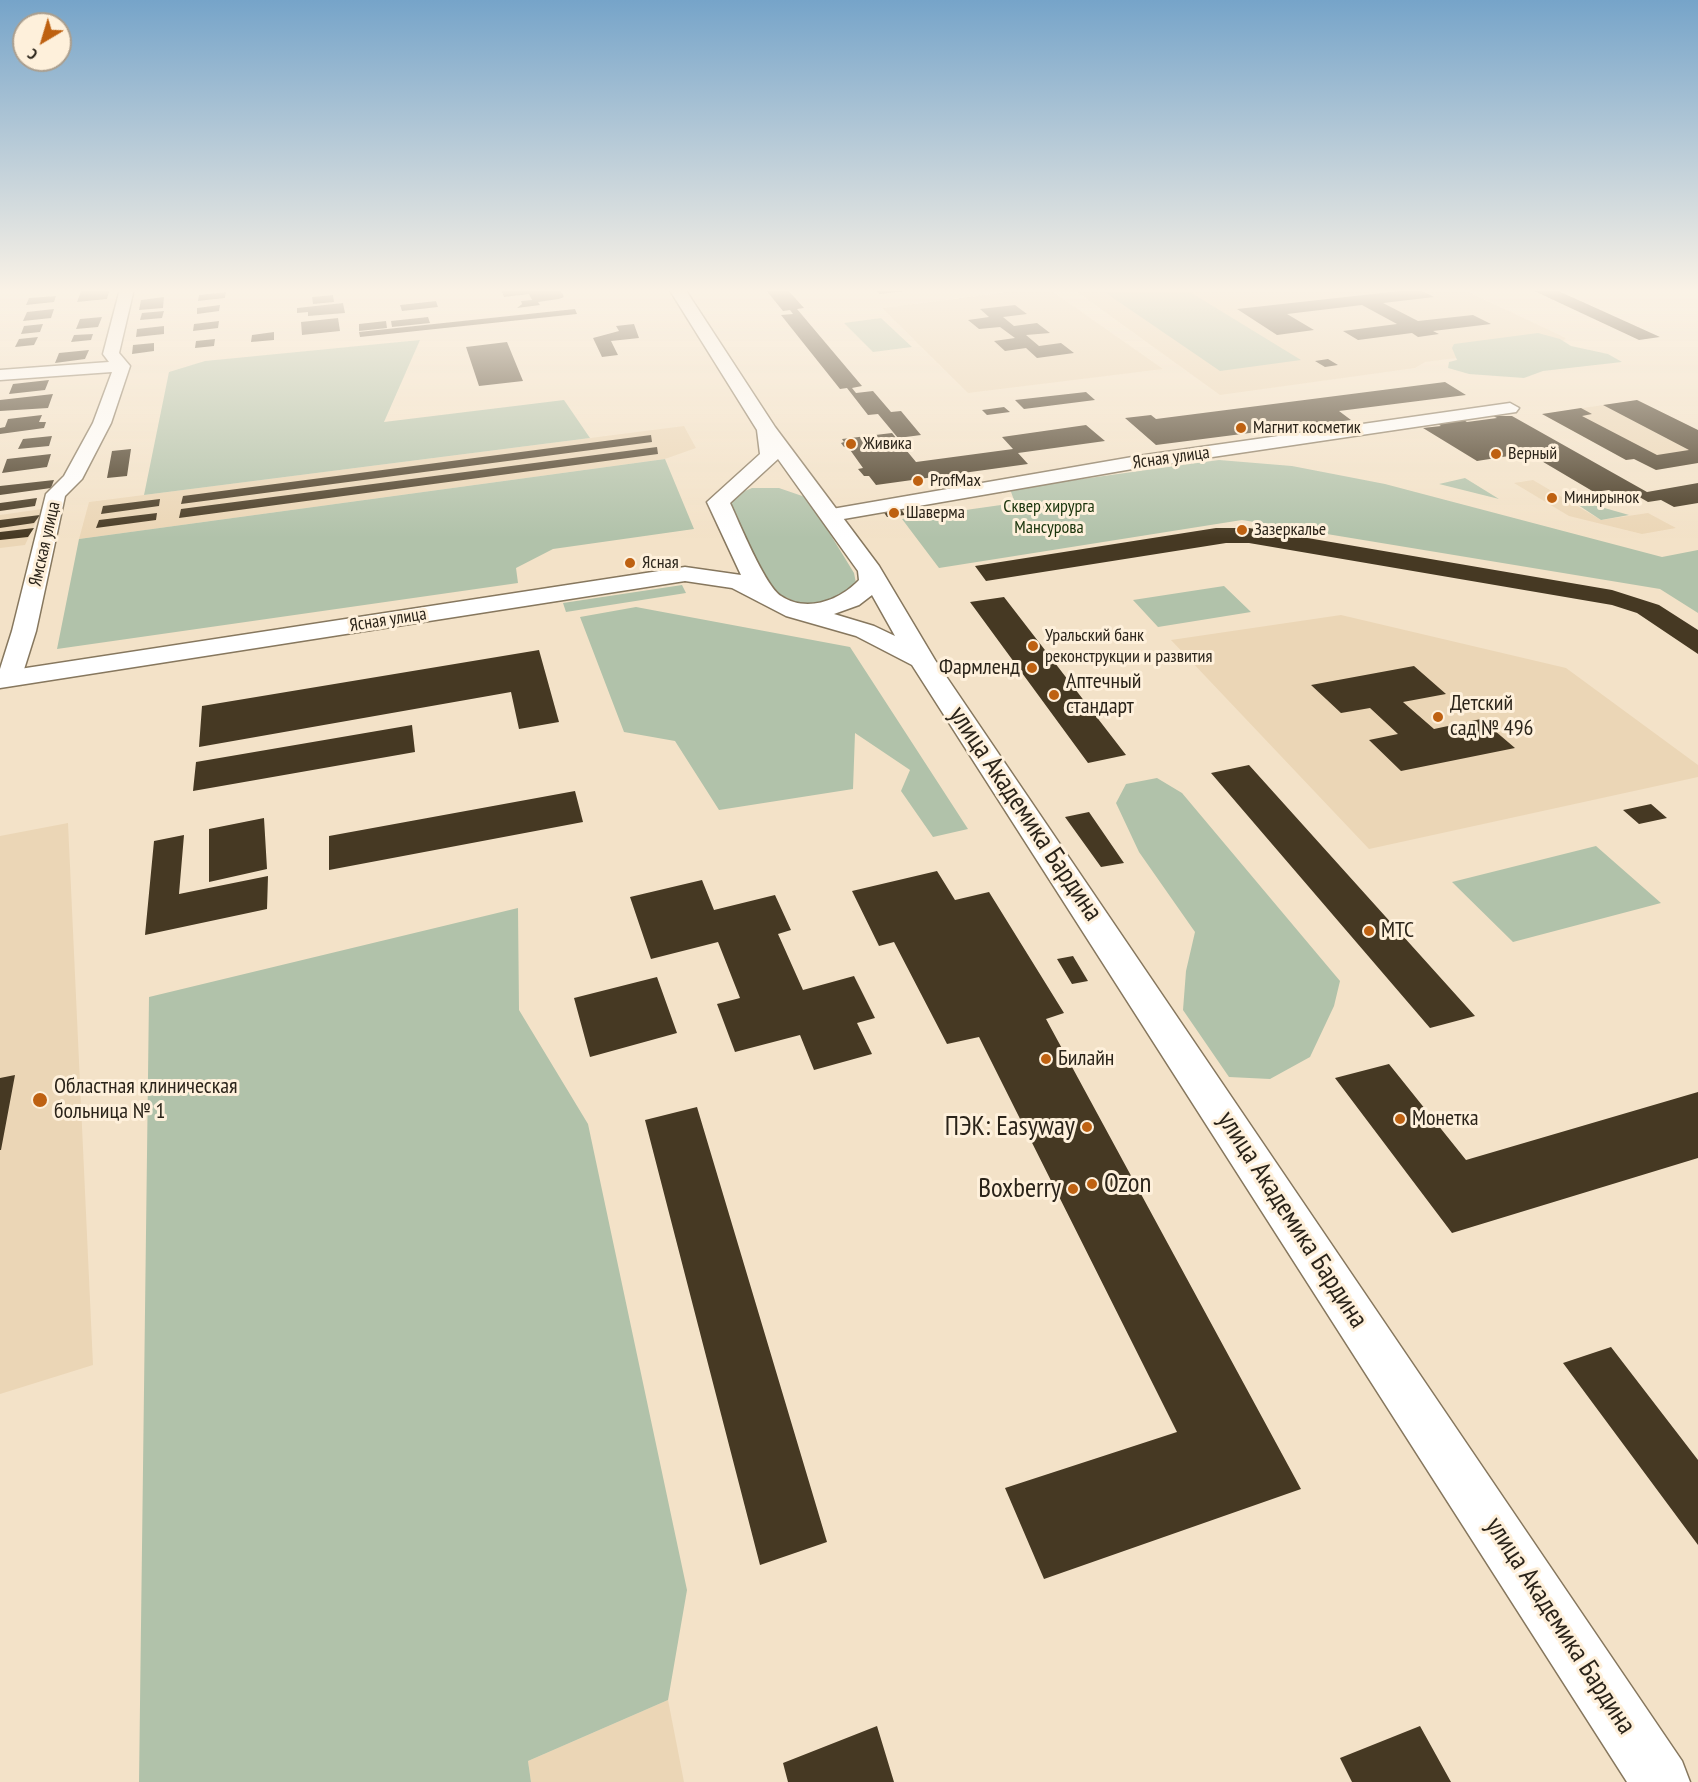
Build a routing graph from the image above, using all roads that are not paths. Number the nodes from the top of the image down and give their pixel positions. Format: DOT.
graph roads {
  1 [pos="38,372"];
  2 [pos="120,372"];
  3 [pos="730,372"];
  4 [pos="0,375"];
  5 [pos="1510,408"];
  6 [pos="767,430"];
  7 [pos="731,490"];
  8 [pos="816,494"];
  9 [pos="832,515"];
  10 [pos="734,534"];
  11 [pos="870,571"];
  12 [pos="685,574"];
  13 [pos="770,600"];
  14 [pos="795,611"];
  15 [pos="922,660"];
  16 [pos="4,680"];
  17 [pos="1661,1782"];
  1 -- 4 [label="street"];
  2 -- 16 [label="street, Ямская улица"];
  3 -- 6 [label="street, улица Академика Бардина"];
  5 -- 9 [label="street, Ясная улица"];
  6 -- 7 [label="street"];
  6 -- 8 [label="street, улица Академика Бардина"];
  7 -- 8 [label="street"];
  7 -- 10 [label="street"];
  8 -- 9 [label="street, улица Академика Бардина"];
  9 -- 11 [label="street, улица Академика Бардина"];
  10 -- 12 [label="street"];
  10 -- 13 [label="street"];
  11 -- 14 [label="street, улица Академика Бардина"];
  11 -- 15 [label="street, улица Академика Бардина"];
  12 -- 13 [label="street, Ясная улица"];
  12 -- 16 [label="street, Ясная улица"];
  13 -- 14 [label="street, улица Академика Бардина"];
  14 -- 15 [label="street, улица Академика Бардина"];
  15 -- 17 [label="street, улица Академика Бардина"];
}
